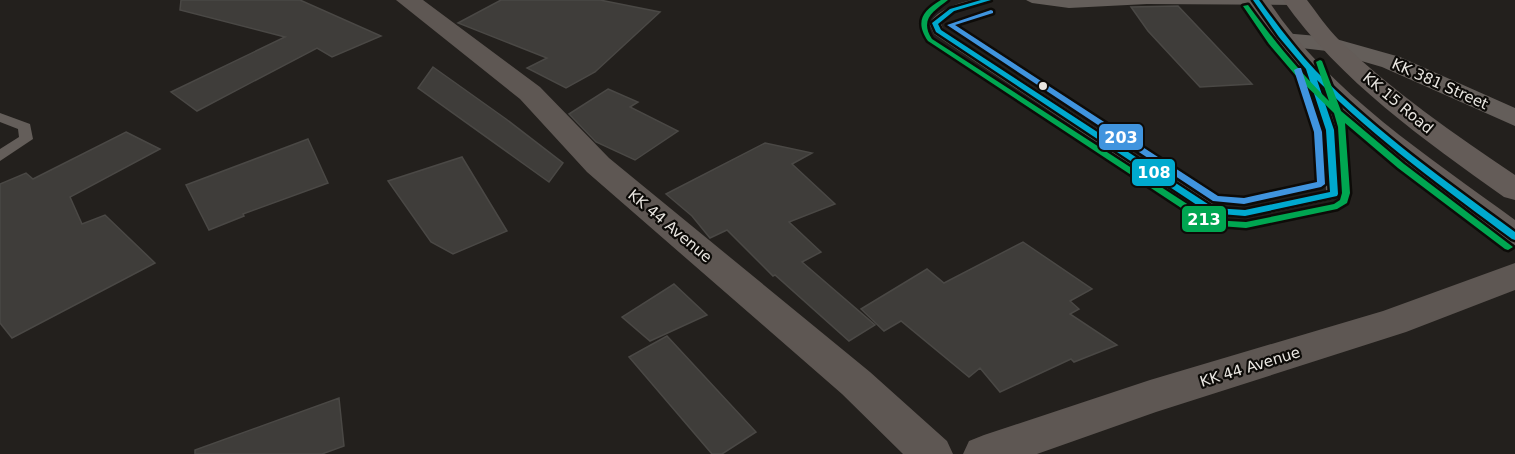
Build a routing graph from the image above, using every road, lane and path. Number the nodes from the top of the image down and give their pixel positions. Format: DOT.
graph roads {
  1 [pos="408,0"];
  2 [pos="988,0"];
  3 [pos="1032,0"];
  4 [pos="1257,1"];
  5 [pos="1295,1"];
  6 [pos="1283,40"];
  7 [pos="1329,44"];
  8 [pos="1308,66"];
  9 [pos="0,117"];
  10 [pos="1515,118"];
  11 [pos="0,156"];
  12 [pos="1515,190"];
  13 [pos="1515,237"];
  14 [pos="1515,276"];
  15 [pos="932,454"];
  16 [pos="984,454"];
  1 -- 15 [label="main road, KK 44 Avenue"];
  2 -- 8 [label="lane"];
  3 -- 4 [label="lane"];
  4 -- 5 [label="lane"];
  4 -- 6 [label="highway, KK 15 Road"];
  5 -- 7 [label="highway, KK 15 Road"];
  6 -- 7 [label="street, KK 381 Street"];
  6 -- 8 [label="highway, KK 15 Road"];
  7 -- 10 [label="street, KK 381 Street"];
  7 -- 12 [label="highway, KK 15 Road"];
  8 -- 13 [label="highway, KK 15 Road"];
  9 -- 11 [label="lane"];
  14 -- 16 [label="main road, KK 44 Avenue"];
}
